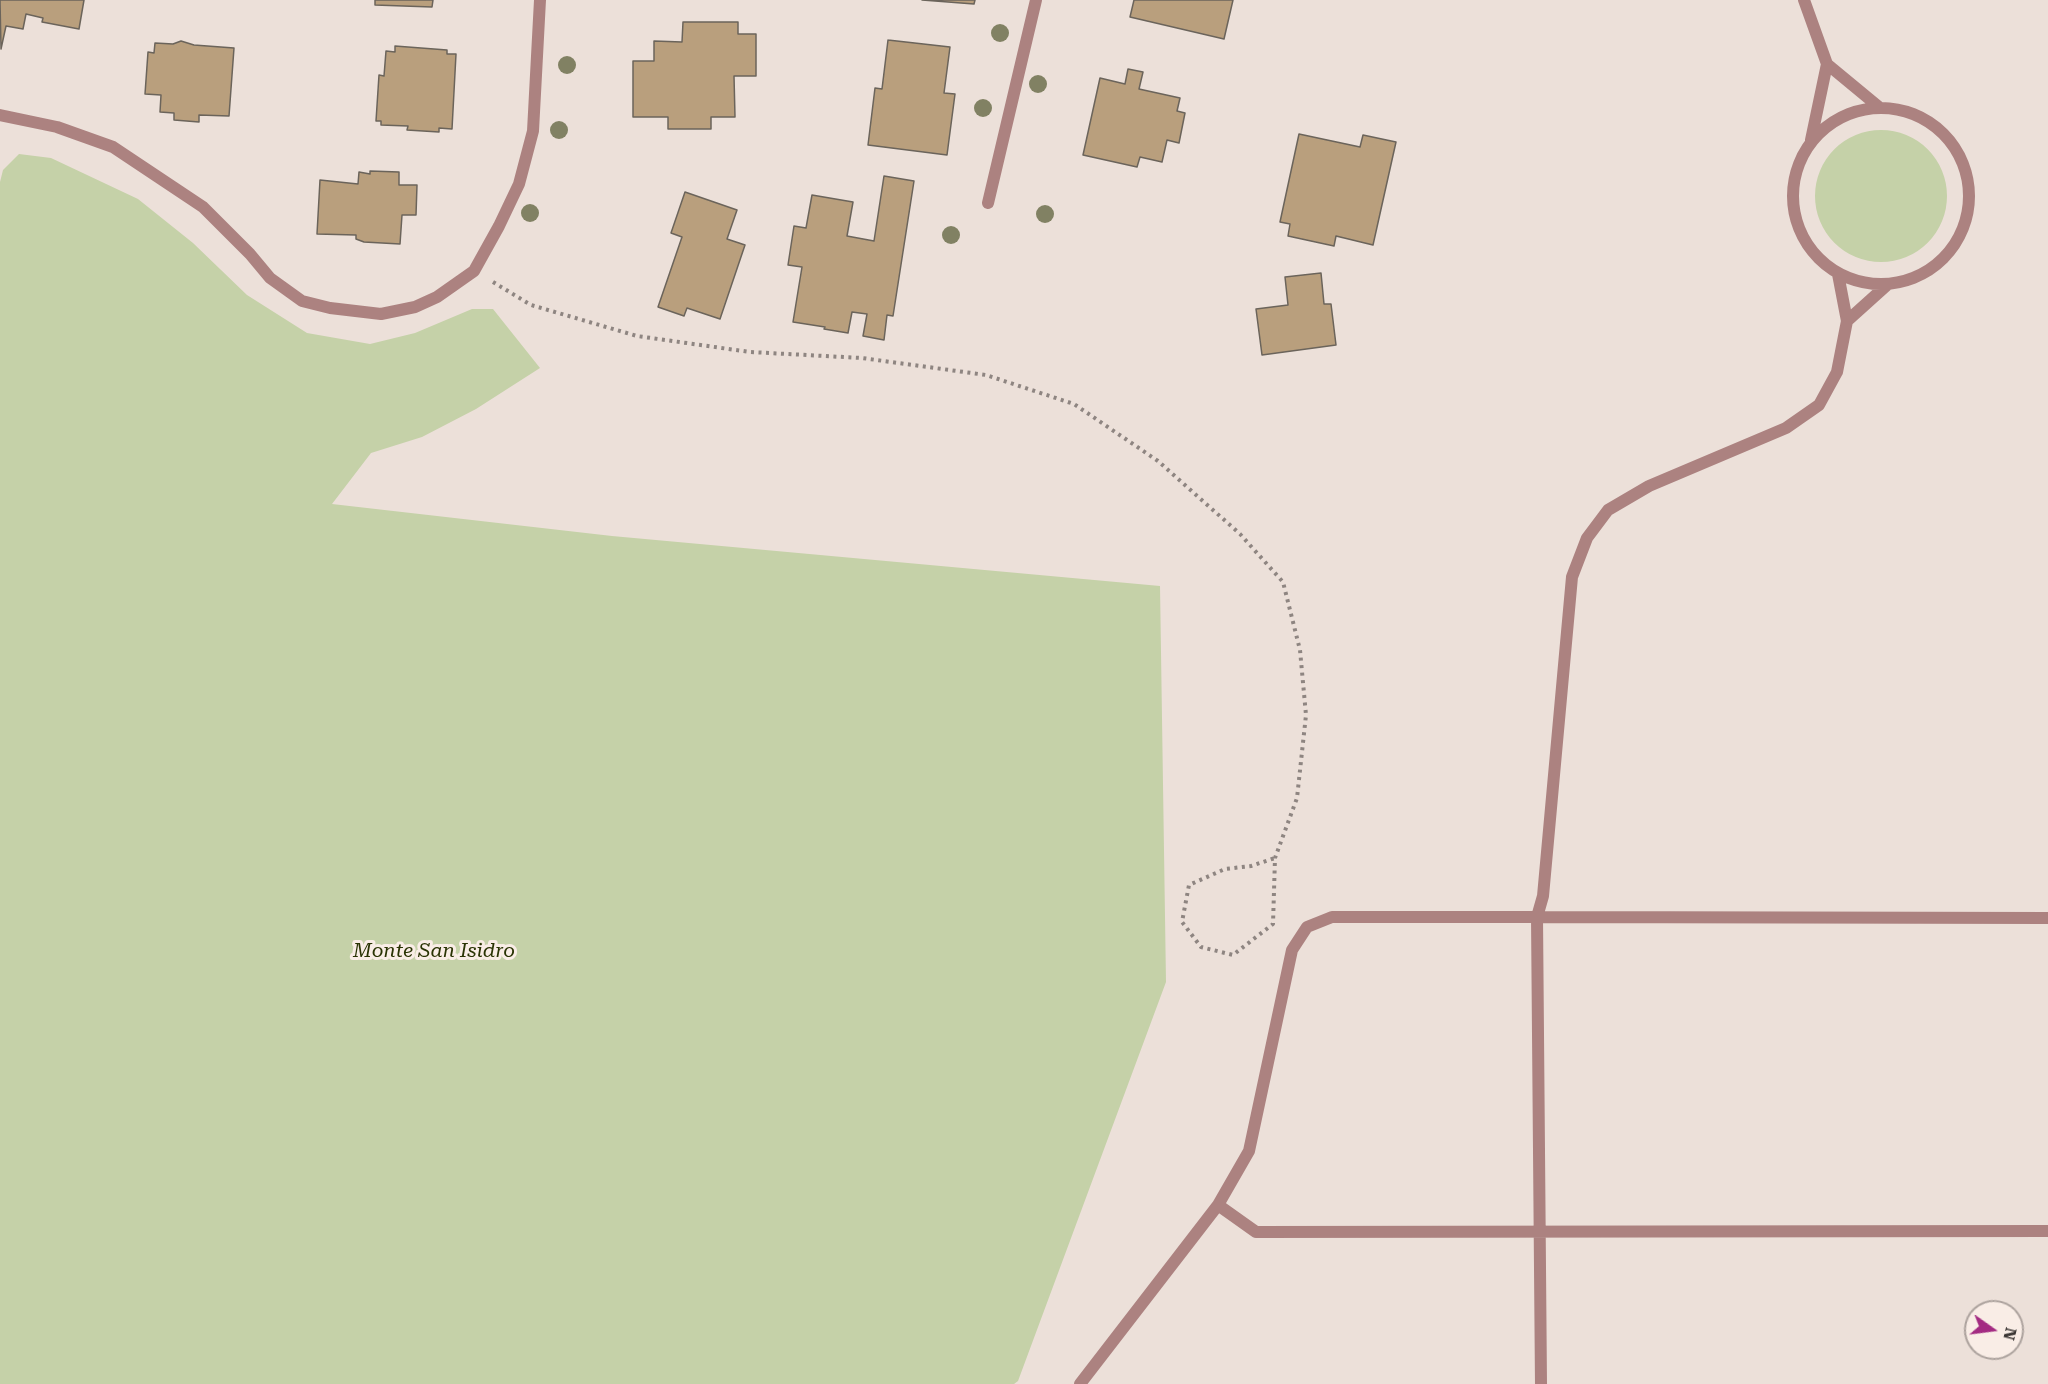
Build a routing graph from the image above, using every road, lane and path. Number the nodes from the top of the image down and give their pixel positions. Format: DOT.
graph roads {
  1 [pos="540,0"];
  2 [pos="1036,0"];
  3 [pos="1804,0"];
  4 [pos="1827,64"];
  5 [pos="1879,107"];
  6 [pos="0,115"];
  7 [pos="1811,140"];
  8 [pos="988,203"];
  9 [pos="474,272"];
  10 [pos="1838,274"];
  11 [pos="1887,285"];
  12 [pos="1847,321"];
  13 [pos="1275,858"];
  14 [pos="1537,917"];
  15 [pos="2048,918"];
  16 [pos="1218,1205"];
  17 [pos="2048,1231"];
  18 [pos="1541,1232"];
  19 [pos="1080,1384"];
  20 [pos="1541,1384"];
  1 -- 9 [label="street"];
  2 -- 8 [label="street"];
  3 -- 4 [label="street"];
  4 -- 5 [label="street"];
  4 -- 7 [label="street"];
  5 -- 7 [label="street"];
  5 -- 11 [label="street"];
  6 -- 9 [label="street"];
  7 -- 10 [label="street"];
  9 -- 13 [label="path"];
  10 -- 11 [label="street"];
  10 -- 12 [label="street"];
  11 -- 12 [label="street"];
  12 -- 14 [label="street"];
  13 -- 13 [label="path"];
  14 -- 15 [label="street"];
  14 -- 16 [label="street"];
  14 -- 18 [label="street"];
  16 -- 18 [label="street"];
  16 -- 19 [label="street"];
  17 -- 18 [label="street"];
  18 -- 20 [label="street"];
}
